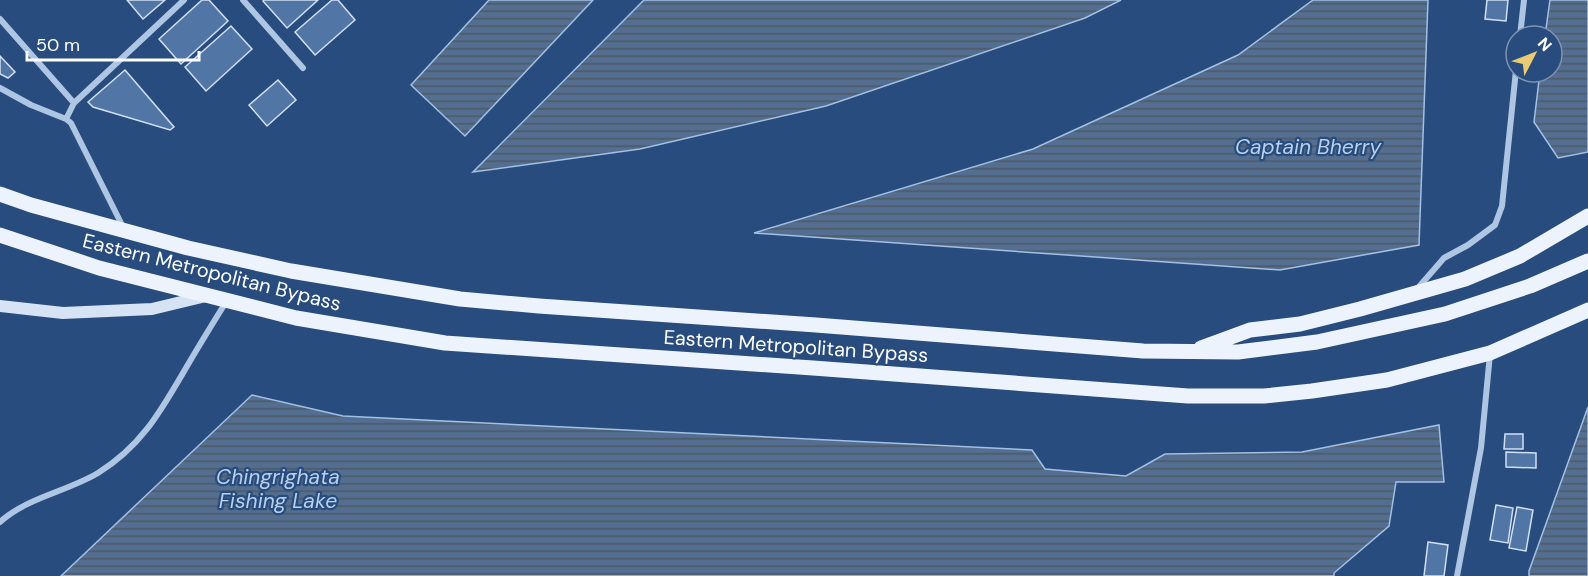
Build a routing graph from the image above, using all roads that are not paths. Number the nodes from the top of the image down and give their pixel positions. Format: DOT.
graph roads {
  1 [pos="184,0"];
  2 [pos="243,0"];
  3 [pos="1524,0"];
  4 [pos="0,19"];
  5 [pos="1521,24"];
  6 [pos="303,68"];
  7 [pos="1515,84"];
  8 [pos="0,88"];
  9 [pos="74,103"];
  10 [pos="66,119"];
  11 [pos="0,194"];
  12 [pos="1588,216"];
  13 [pos="125,231"];
  14 [pos="0,235"];
  15 [pos="1588,261"];
  16 [pos="1413,294"];
  17 [pos="207,295"];
  18 [pos="227,300"];
  19 [pos="0,306"];
  20 [pos="1588,310"];
  21 [pos="1190,352"];
  22 [pos="1490,352"];
  23 [pos="0,522"];
  24 [pos="1456,576"];
  1 -- 9 [label="street"];
  2 -- 6 [label="street"];
  3 -- 5 [label="street"];
  4 -- 9 [label="street"];
  7 -- 16 [label="street"];
  8 -- 10 [label="street"];
  9 -- 10 [label="street"];
  10 -- 13 [label="street"];
  11 -- 13 [label="main road, Eastern Metropolitan Bypass"];
  12 -- 16 [label="main road, Eastern Metropolitan Bypass"];
  13 -- 21 [label="main road, Eastern Metropolitan Bypass"];
  14 -- 17 [label="main road, Eastern Metropolitan Bypass"];
  15 -- 21 [label="main road, Eastern Metropolitan Bypass"];
  16 -- 21 [label="main road, Eastern Metropolitan Bypass"];
  17 -- 18 [label="main road, Eastern Metropolitan Bypass"];
  17 -- 19 [label="street"];
  18 -- 22 [label="main road, Eastern Metropolitan Bypass"];
  18 -- 23 [label="street"];
  20 -- 22 [label="main road, Eastern Metropolitan Bypass"];
  22 -- 24 [label="street"];
}
